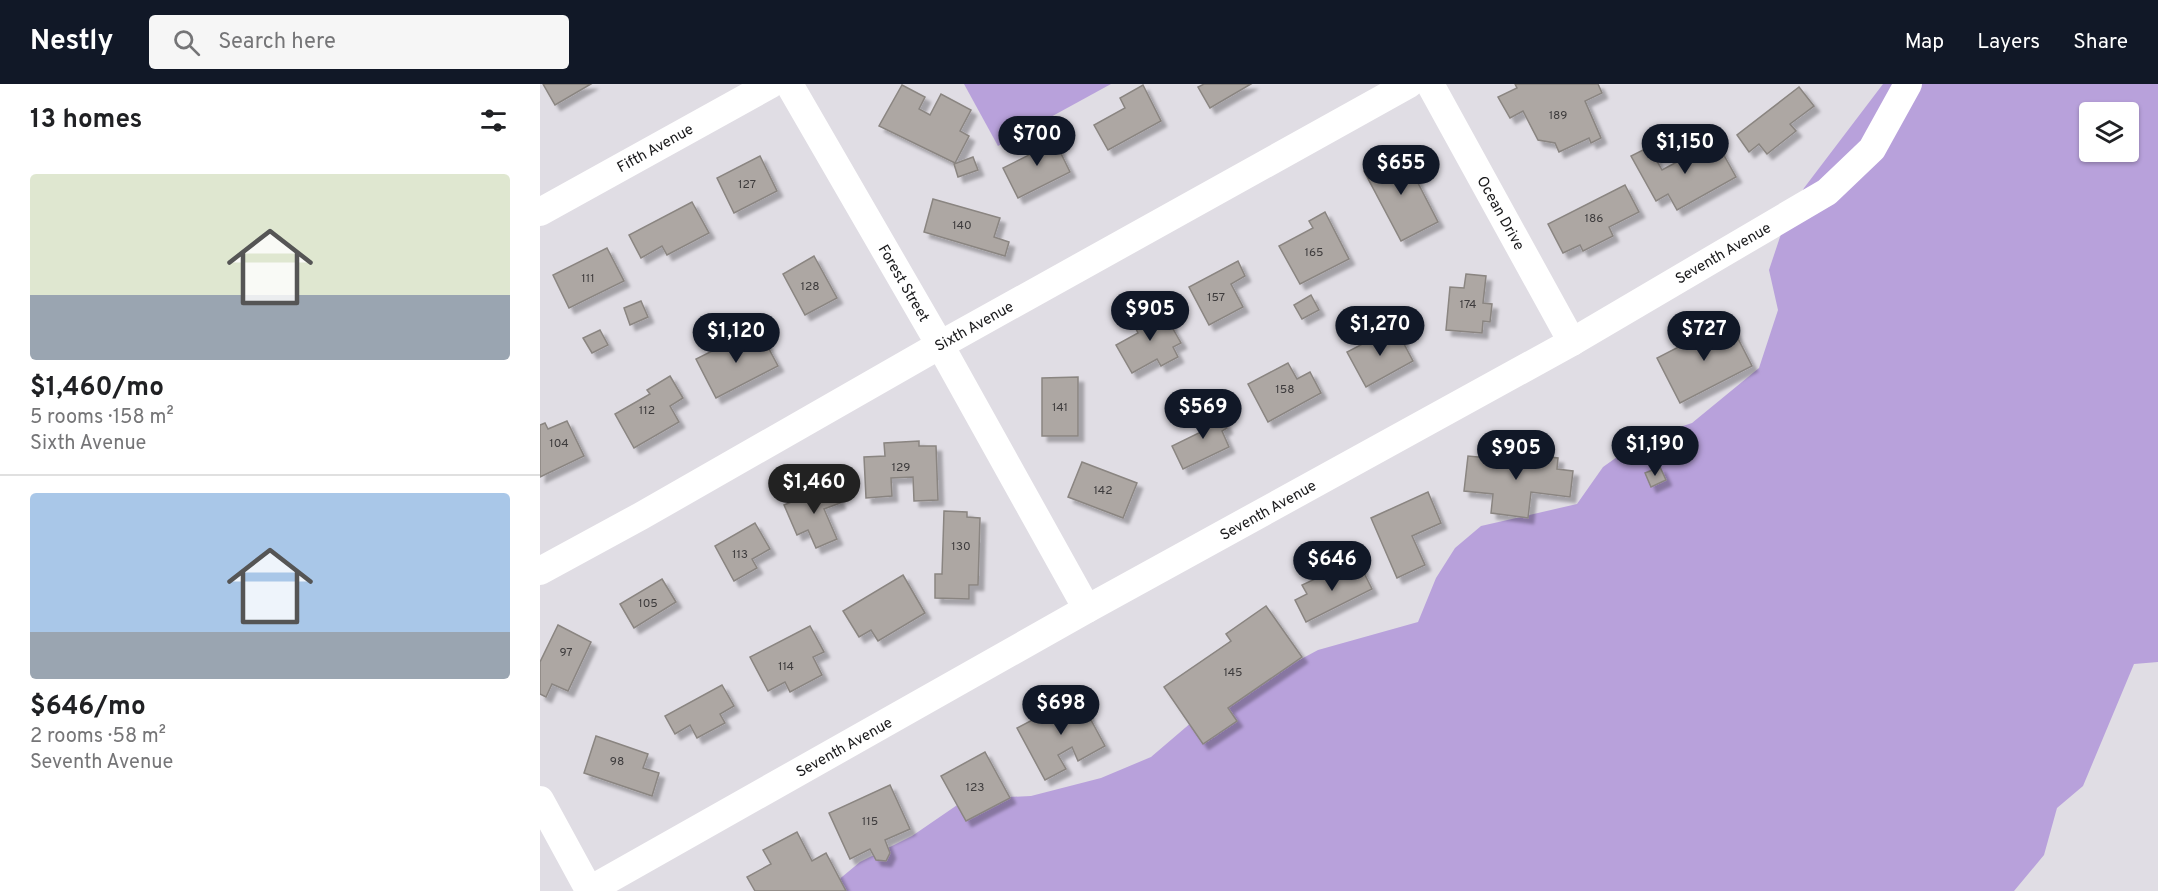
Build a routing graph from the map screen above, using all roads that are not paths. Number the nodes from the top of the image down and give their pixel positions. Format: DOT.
graph roads {
  1 [pos="771,84"];
  2 [pos="789,84"];
  3 [pos="1408,84"];
  4 [pos="1430,84"];
  5 [pos="1908,84"];
  6 [pos="540,212"];
  7 [pos="1572,342"];
  8 [pos="940,345"];
  9 [pos="540,571"];
  10 [pos="1087,609"];
  11 [pos="540,800"];
  12 [pos="588,891"];
  1 -- 6 [label="street, Fifth Avenue"];
  2 -- 8 [label="street, Forest Street"];
  3 -- 8 [label="street, Sixth Avenue"];
  4 -- 7 [label="street, Ocean Drive"];
  5 -- 7 [label="street, Seventh Avenue"];
  7 -- 10 [label="street, Seventh Avenue"];
  8 -- 9 [label="street, Sixth Avenue"];
  8 -- 10 [label="street, Forest Street"];
  10 -- 12 [label="street, Seventh Avenue"];
  11 -- 12 [label="street"];
}
